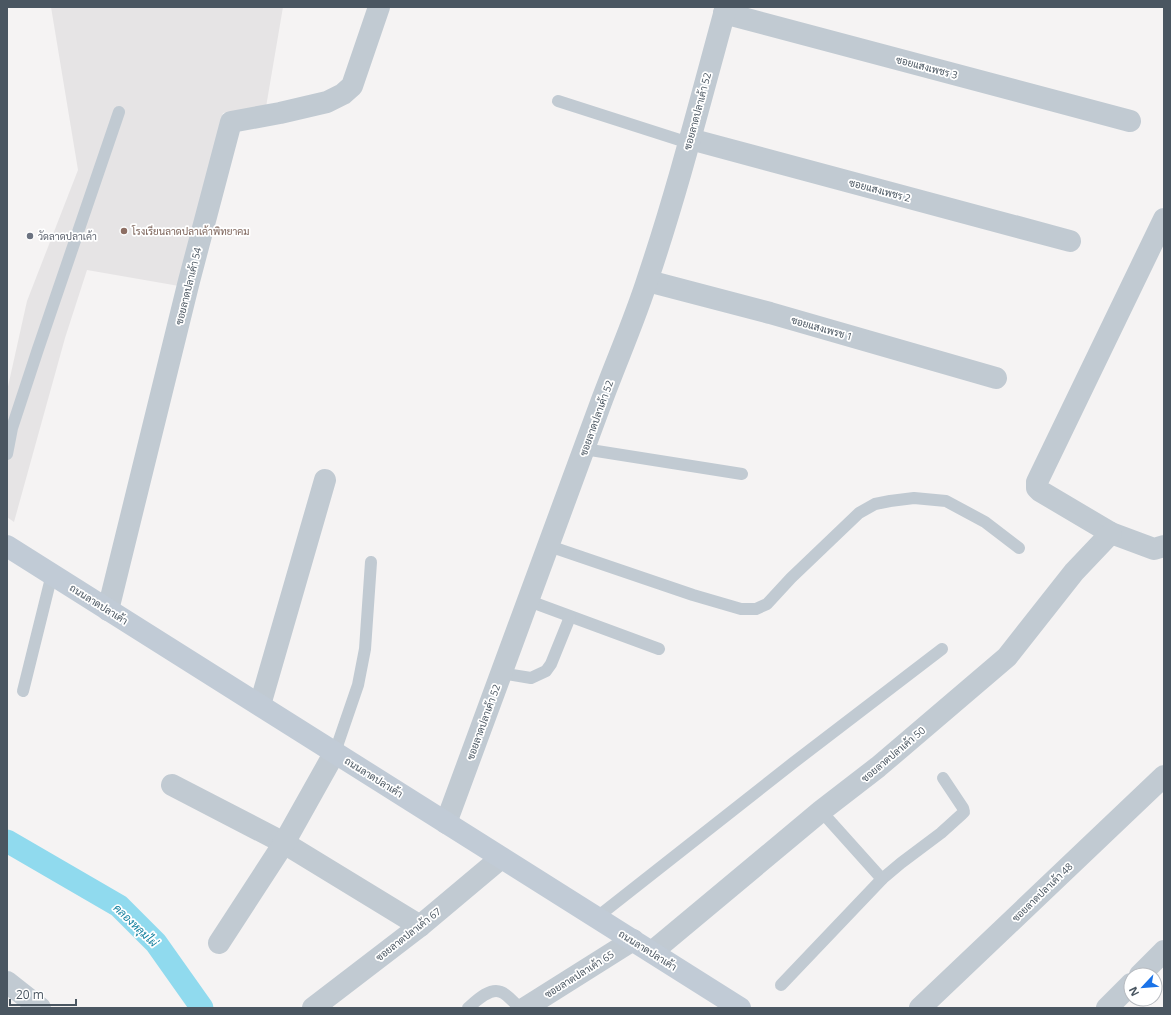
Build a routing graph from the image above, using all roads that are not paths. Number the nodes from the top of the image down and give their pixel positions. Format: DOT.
graph roads {
  1 [pos="378,7"];
  2 [pos="725,10"];
  3 [pos="558,101"];
  4 [pos="119,112"];
  5 [pos="1130,121"];
  6 [pos="689,141"];
  7 [pos="1164,218"];
  8 [pos="1070,241"];
  9 [pos="648,281"];
  10 [pos="996,378"];
  11 [pos="584,449"];
  12 [pos="7,454"];
  13 [pos="742,474"];
  14 [pos="325,480"];
  15 [pos="1111,533"];
  16 [pos="7,546"];
  17 [pos="549,546"];
  18 [pos="1164,546"];
  19 [pos="1018,548"];
  20 [pos="370,562"];
  21 [pos="52,574"];
  22 [pos="529,601"];
  23 [pos="108,610"];
  24 [pos="570,617"];
  25 [pos="659,649"];
  26 [pos="942,649"];
  27 [pos="500,674"];
  28 [pos="23,691"];
  29 [pos="260,705"];
  30 [pos="335,752"];
  31 [pos="1164,776"];
  32 [pos="943,778"];
  33 [pos="172,785"];
  34 [pos="821,811"];
  35 [pos="446,822"];
  36 [pos="284,843"];
  37 [pos="502,858"];
  38 [pos="882,878"];
  39 [pos="596,918"];
  40 [pos="420,926"];
  41 [pos="633,940"];
  42 [pos="220,943"];
  43 [pos="1164,951"];
  44 [pos="652,952"];
  45 [pos="1148,967"];
  46 [pos="7,982"];
  47 [pos="781,985"];
  48 [pos="1123,992"];
  49 [pos="731,1006"];
  50 [pos="40,1008"];
  51 [pos="313,1008"];
  52 [pos="468,1008"];
  53 [pos="520,1008"];
  54 [pos="525,1008"];
  55 [pos="920,1008"];
  56 [pos="1107,1008"];
  1 -- 23 [label="street, ซอยลาดปลาเค้า 54"];
  2 -- 5 [label="street, ซอยแสงเพชร 3"];
  2 -- 6 [label="street, ซอยลาดปลาเค้า 52"];
  3 -- 6 [label="lane"];
  4 -- 12 [label="lane"];
  6 -- 8 [label="street, ซอยแสงเพชร 2"];
  6 -- 9 [label="street, ซอยลาดปลาเค้า 52"];
  7 -- 15 [label="street"];
  9 -- 10 [label="street, ซอยแสงเพรช 1"];
  9 -- 11 [label="street, ซอยลาดปลาเค้า 52"];
  11 -- 13 [label="lane"];
  11 -- 17 [label="street, ซอยลาดปลาเค้า 52"];
  14 -- 29 [label="street"];
  15 -- 18 [label="street"];
  15 -- 34 [label="street, ซอยลาดปลาเค้า 50"];
  16 -- 21 [label="main road, ถนนลาดปลาเค้า"];
  17 -- 19 [label="lane"];
  17 -- 22 [label="street, ซอยลาดปลาเค้า 52"];
  20 -- 30 [label="lane"];
  21 -- 23 [label="main road, ถนนลาดปลาเค้า"];
  21 -- 28 [label="lane"];
  22 -- 24 [label="lane"];
  22 -- 27 [label="street, ซอยลาดปลาเค้า 52"];
  23 -- 29 [label="main road, ถนนลาดปลาเค้า"];
  24 -- 25 [label="lane"];
  24 -- 27 [label="lane"];
  26 -- 39 [label="lane"];
  27 -- 35 [label="street, ซอยลาดปลาเค้า 52"];
  29 -- 30 [label="main road, ถนนลาดปลาเค้า"];
  30 -- 35 [label="main road, ถนนลาดปลาเค้า"];
  30 -- 36 [label="street"];
  31 -- 55 [label="street, ซอยลาดปลาเค้า 48"];
  32 -- 38 [label="lane"];
  33 -- 36 [label="street"];
  34 -- 38 [label="lane"];
  34 -- 44 [label="street, ซอยลาดปลาเค้า 50"];
  35 -- 37 [label="main road, ถนนลาดปลาเค้า"];
  36 -- 40 [label="street"];
  36 -- 42 [label="street"];
  37 -- 39 [label="main road, ถนนลาดปลาเค้า"];
  37 -- 40 [label="street, ซอยลาดปลาเค้า 67"];
  38 -- 47 [label="lane"];
  39 -- 41 [label="main road, ถนนลาดปลาเค้า"];
  40 -- 51 [label="street, ซอยลาดปลาเค้า 67"];
  41 -- 44 [label="main road, ถนนลาดปลาเค้า"];
  41 -- 54 [label="street, ซอยลาดปลาเค้า 65"];
  43 -- 45 [label="street"];
  44 -- 49 [label="main road, ถนนลาดปลาเค้า"];
  46 -- 50 [label="street"];
  48 -- 56 [label="street"];
  52 -- 53 [label="lane"];
}
